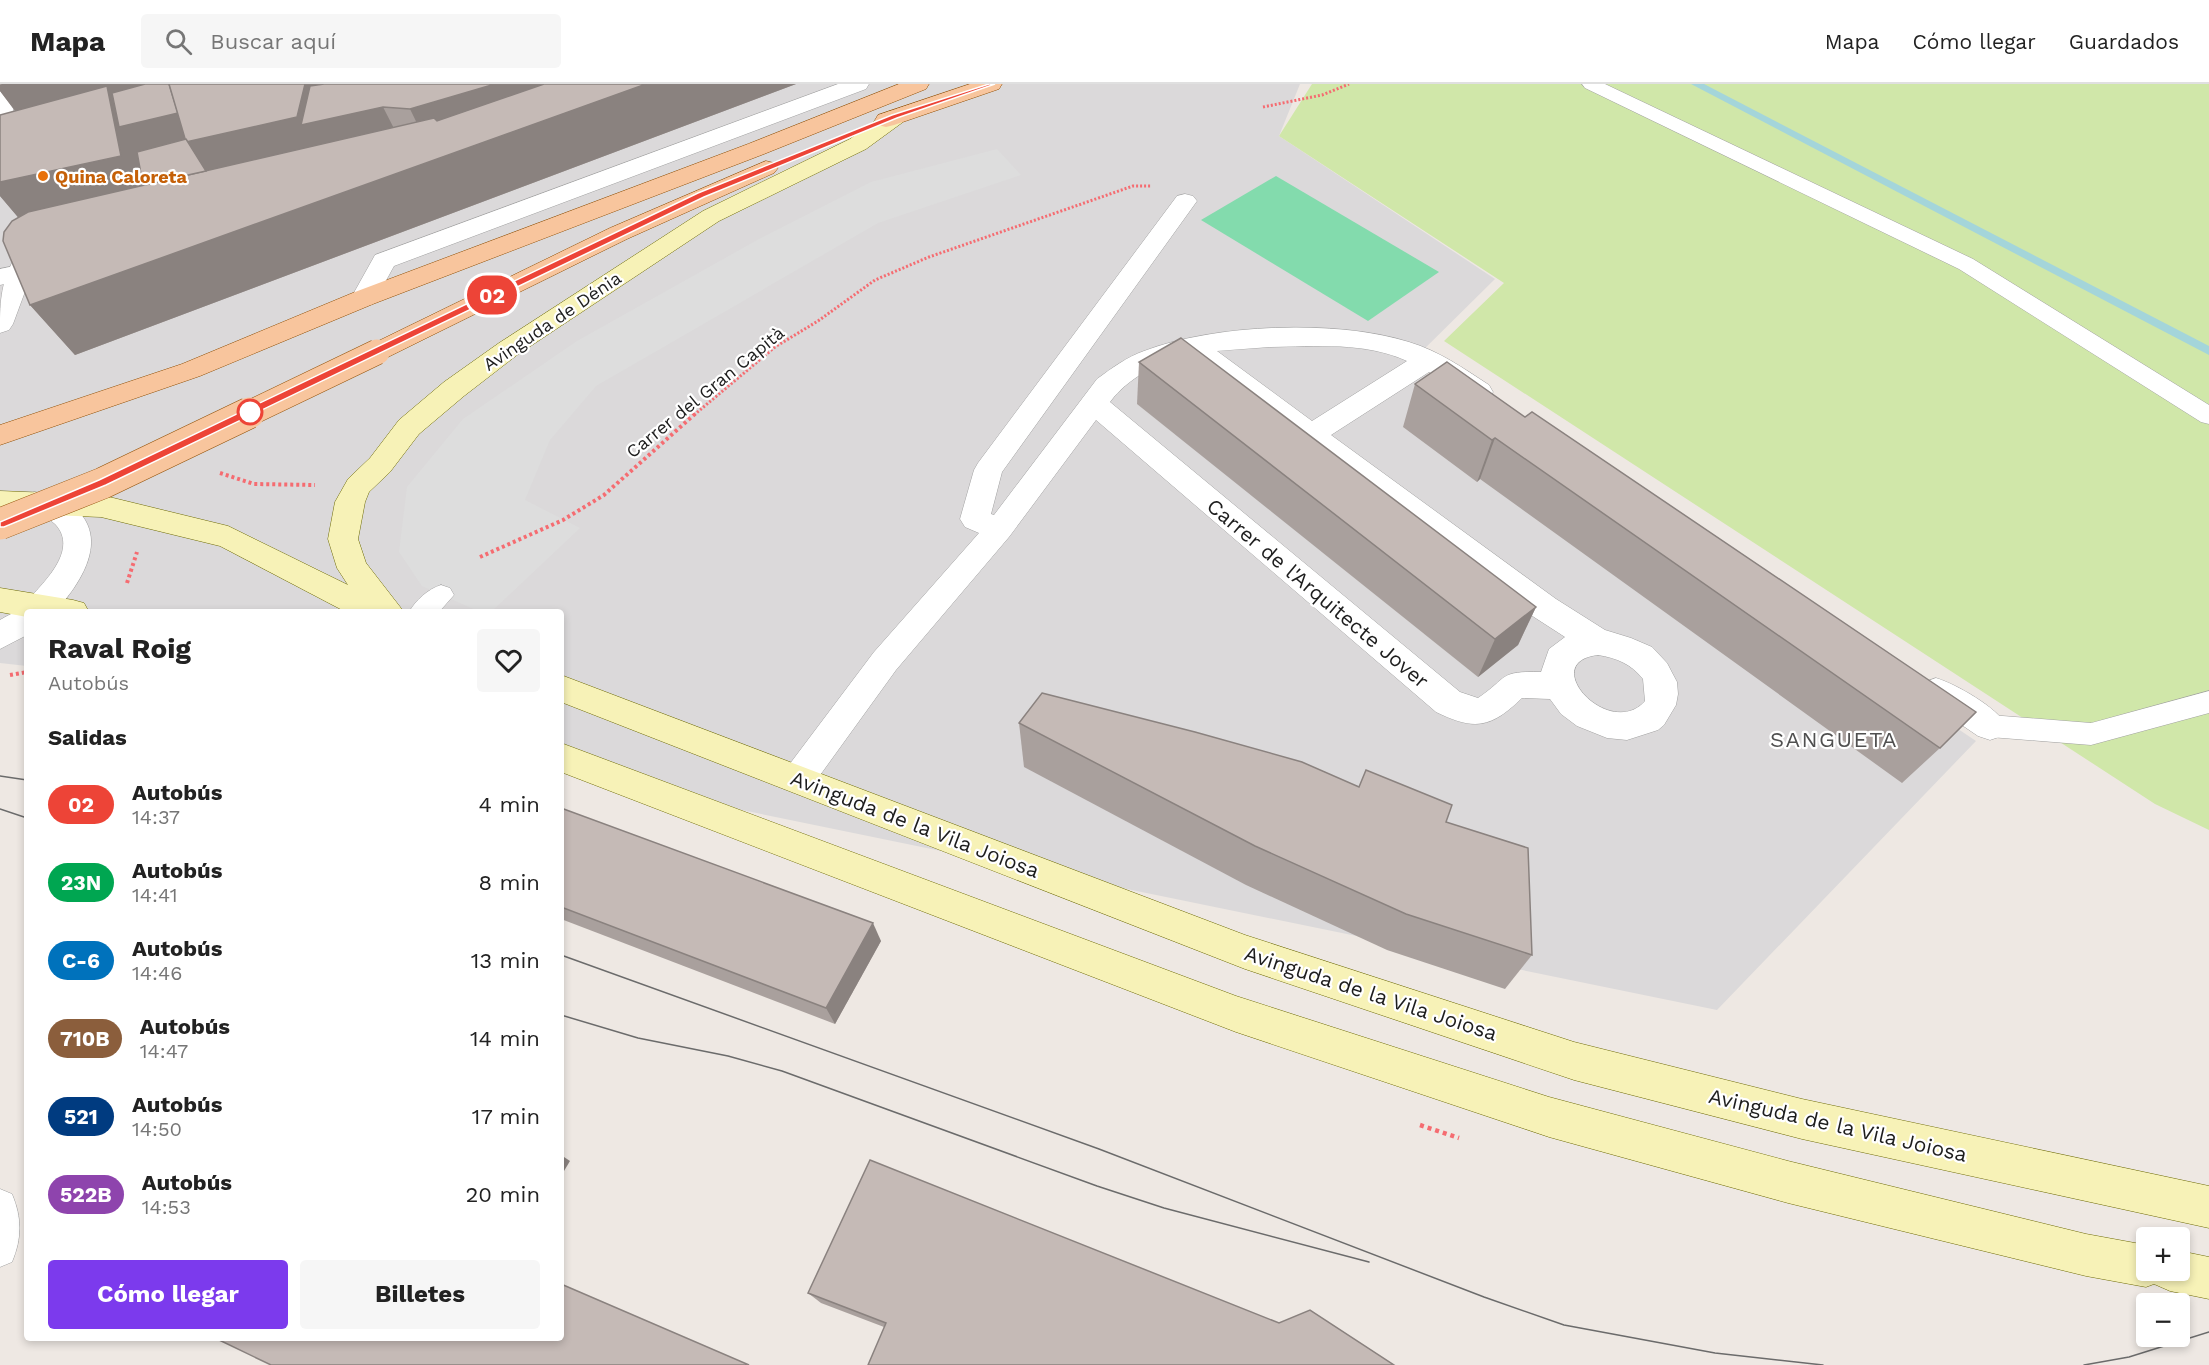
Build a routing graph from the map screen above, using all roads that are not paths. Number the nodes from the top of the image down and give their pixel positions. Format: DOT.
graph roads {
  1 [pos="858,84"];
  2 [pos="918,84"];
  3 [pos="991,84"];
  4 [pos="1591,84"];
  5 [pos="0,98"];
  6 [pos="895,117"];
  7 [pos="34,152"];
  8 [pos="6,160"];
  9 [pos="1185,201"];
  10 [pos="81,251"];
  11 [pos="14,272"];
  12 [pos="364,298"];
  13 [pos="0,324"];
  14 [pos="1192,346"];
  15 [pos="1429,359"];
  16 [pos="1093,403"];
  17 [pos="1499,405"];
  18 [pos="2209,416"];
  19 [pos="1312,434"];
  20 [pos="0,435"];
  21 [pos="102,494"];
  22 [pos="0,502"];
  23 [pos="35,503"];
  24 [pos="0,524"];
  25 [pos="999,529"];
  26 [pos="441,595"];
  27 [pos="0,600"];
  28 [pos="26,609"];
  29 [pos="38,609"];
  30 [pos="368,609"];
  31 [pos="386,609"];
  32 [pos="425,609"];
  33 [pos="24,620"];
  34 [pos="0,636"];
  35 [pos="1598,642"];
  36 [pos="1910,674"];
  37 [pos="1559,686"];
  38 [pos="564,689"];
  39 [pos="2209,702"];
  40 [pos="1990,726"];
  41 [pos="564,758"];
  42 [pos="798,779"];
  43 [pos="0,1206"];
  44 [pos="2209,1207"];
  45 [pos="0,1250"];
  46 [pos="2136,1264"];
  47 [pos="2190,1274"];
  48 [pos="2209,1278"];
  1 -- 12 [label="street"];
  2 -- 12 [label="main road"];
  3 -- 6 [label="main road, Avinguda de Dénia"];
  4 -- 18 [label="lane"];
  5 -- 8 [label="street"];
  6 -- 21 [label="main road, Avinguda de Dénia, bridge"];
  6 -- 31 [label="main road, Avinguda de Dénia"];
  7 -- 8 [label="street"];
  9 -- 25 [label="street"];
  10 -- 11 [label="street"];
  11 -- 13 [label="street"];
  12 -- 20 [label="main road"];
  14 -- 15 [label="street"];
  14 -- 16 [label="street"];
  14 -- 19 [label="street"];
  15 -- 17 [label="street"];
  15 -- 19 [label="street"];
  16 -- 25 [label="street"];
  16 -- 37 [label="street, Carrer de l'Arquitecte Jover"];
  19 -- 35 [label="street"];
  21 -- 23 [label="main road"];
  21 -- 24 [label="main road, Avinguda de Dénia, bridge"];
  21 -- 30 [label="main road"];
  22 -- 23 [label="main road"];
  23 -- 29 [label="street"];
  25 -- 42 [label="street"];
  26 -- 32 [label="lane"];
  27 -- 28 [label="main road"];
  33 -- 34 [label="street"];
  35 -- 37 [label="street"];
  35 -- 37 [label="street"];
  36 -- 40 [label="street"];
  38 -- 42 [label="main road, Avinguda de la Vila Joiosa"];
  39 -- 40 [label="lane"];
  41 -- 46 [label="main road"];
  42 -- 44 [label="main road, Avinguda de la Vila Joiosa"];
  43 -- 45 [label="lane"];
  47 -- 48 [label="main road"];
}
